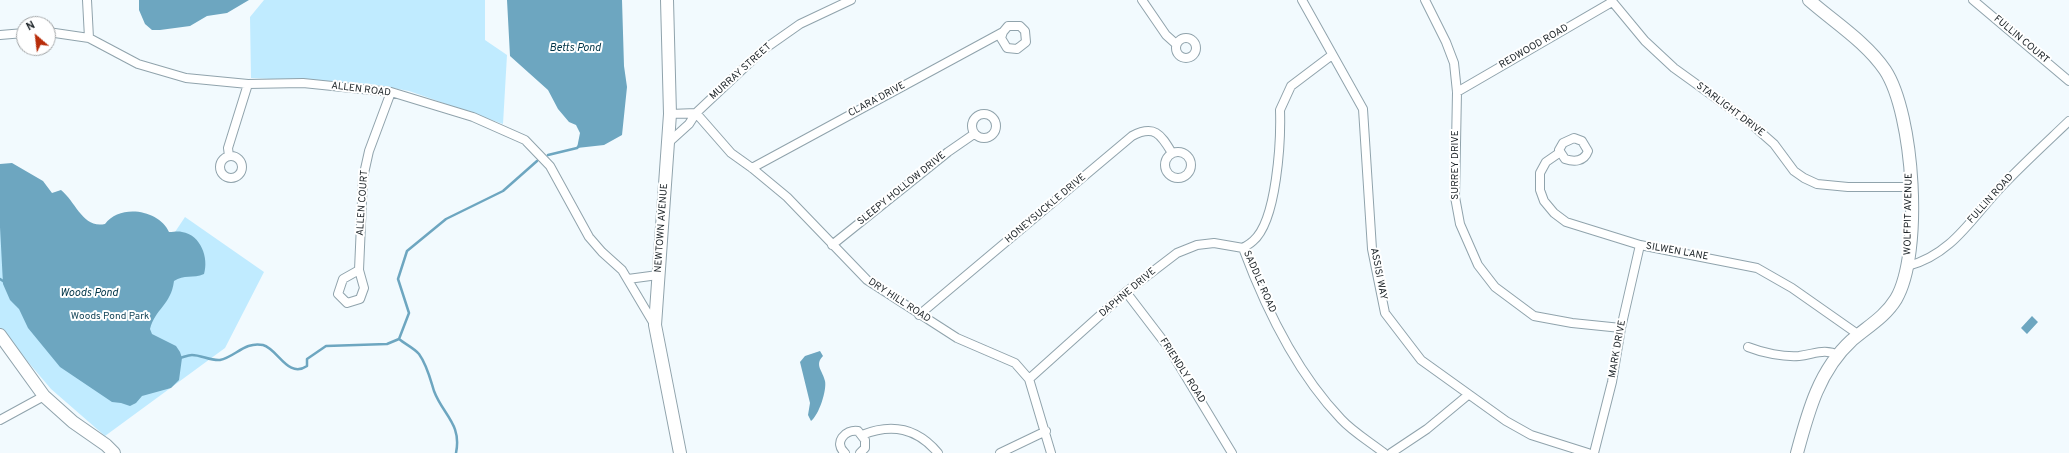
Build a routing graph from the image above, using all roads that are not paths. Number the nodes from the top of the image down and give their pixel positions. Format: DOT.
graph roads {
  1 [pos="87,0"];
  2 [pos="667,0"];
  3 [pos="851,0"];
  4 [pos="1142,0"];
  5 [pos="1302,0"];
  6 [pos="1425,0"];
  7 [pos="1809,0"];
  8 [pos="1973,0"];
  9 [pos="1612,1"];
  10 [pos="1003,32"];
  11 [pos="56,33"];
  12 [pos="16,34"];
  13 [pos="0,35"];
  14 [pos="89,38"];
  15 [pos="1176,44"];
  16 [pos="1332,55"];
  17 [pos="2069,81"];
  18 [pos="248,84"];
  19 [pos="392,92"];
  20 [pos="1457,92"];
  21 [pos="696,113"];
  22 [pos="670,114"];
  23 [pos="2069,121"];
  24 [pos="974,134"];
  25 [pos="668,143"];
  26 [pos="1172,153"];
  27 [pos="1559,153"];
  28 [pos="230,156"];
  29 [pos="752,168"];
  30 [pos="1911,187"];
  31 [pos="1640,245"];
  32 [pos="832,246"];
  33 [pos="1243,248"];
  34 [pos="1908,266"];
  35 [pos="359,270"];
  36 [pos="658,274"];
  37 [pos="628,279"];
  38 [pos="1126,292"];
  39 [pos="919,315"];
  40 [pos="655,325"];
  41 [pos="1620,328"];
  42 [pos="0,335"];
  43 [pos="1859,335"];
  44 [pos="1748,347"];
  45 [pos="1838,355"];
  46 [pos="1029,379"];
  47 [pos="1468,395"];
  48 [pos="44,396"];
  49 [pos="0,420"];
  50 [pos="1046,431"];
  51 [pos="862,435"];
  52 [pos="114,453"];
  53 [pos="680,453"];
  54 [pos="845,453"];
  55 [pos="860,453"];
  56 [pos="938,453"];
  57 [pos="1000,453"];
  58 [pos="1051,453"];
  59 [pos="1232,453"];
  60 [pos="1384,453"];
  61 [pos="1391,453"];
  62 [pos="1588,453"];
  63 [pos="1594,453"];
  64 [pos="1797,453"];
  1 -- 14 [label="street"];
  2 -- 22 [label="street, NEWTOWN AVENUE"];
  3 -- 21 [label="street, MURRAY STREET"];
  4 -- 15 [label="street"];
  5 -- 16 [label="street, ASSISI WAY"];
  6 -- 20 [label="street, SURREY DRIVE"];
  7 -- 30 [label="street, WOLFPIT AVENUE"];
  8 -- 17 [label="street, FULLIN COURT"];
  9 -- 20 [label="street, REDWOOD ROAD"];
  9 -- 30 [label="street, STARLIGHT DRIVE"];
  10 -- 29 [label="street, CLARA DRIVE"];
  11 -- 14 [label="street, ALLEN ROAD"];
  12 -- 13 [label="street"];
  14 -- 18 [label="street, ALLEN ROAD"];
  16 -- 33 [label="street, SADDLE ROAD"];
  16 -- 47 [label="street, ASSISI WAY"];
  18 -- 19 [label="street, ALLEN ROAD"];
  18 -- 28 [label="street"];
  19 -- 35 [label="street, ALLEN COURT"];
  19 -- 37 [label="street, ALLEN ROAD"];
  20 -- 41 [label="street, SURREY DRIVE"];
  21 -- 22 [label="street"];
  21 -- 25 [label="street, MURRAY STREET"];
  21 -- 29 [label="street, DRY HILL ROAD"];
  22 -- 25 [label="street, NEWTOWN AVENUE"];
  23 -- 34 [label="street, FULLIN ROAD"];
  24 -- 32 [label="street, SLEEPY HOLLOW DRIVE"];
  25 -- 36 [label="street, NEWTOWN AVENUE"];
  26 -- 39 [label="street, HONEYSUCKLE DRIVE"];
  27 -- 31 [label="street, SILWEN LANE"];
  29 -- 32 [label="street, DRY HILL ROAD"];
  30 -- 34 [label="street, WOLFPIT AVENUE"];
  31 -- 41 [label="street, MARK DRIVE"];
  31 -- 43 [label="street, SILWEN LANE"];
  32 -- 39 [label="street, DRY HILL ROAD"];
  33 -- 38 [label="street, DAPHNE DRIVE"];
  33 -- 60 [label="street, SADDLE ROAD"];
  34 -- 43 [label="street, WOLFPIT AVENUE"];
  36 -- 37 [label="street"];
  36 -- 40 [label="street, NEWTOWN AVENUE"];
  37 -- 40 [label="street, ALLEN ROAD"];
  38 -- 46 [label="street, DAPHNE DRIVE"];
  38 -- 59 [label="street, FRIENDLY ROAD"];
  39 -- 46 [label="street, DRY HILL ROAD"];
  40 -- 53 [label="street, NEWTOWN AVENUE"];
  41 -- 63 [label="street, MARK DRIVE"];
  42 -- 48 [label="street"];
  43 -- 45 [label="street, WOLFPIT AVENUE"];
  44 -- 45 [label="street"];
  45 -- 64 [label="street, WOLFPIT AVENUE"];
  46 -- 50 [label="street, DRY HILL ROAD"];
  47 -- 61 [label="street"];
  47 -- 62 [label="street, ASSISI WAY"];
  48 -- 49 [label="street"];
  48 -- 52 [label="street"];
  50 -- 57 [label="street"];
  50 -- 58 [label="street, DRY HILL ROAD"];
  51 -- 54 [label="street"];
  51 -- 55 [label="street"];
  51 -- 56 [label="street"];
}
